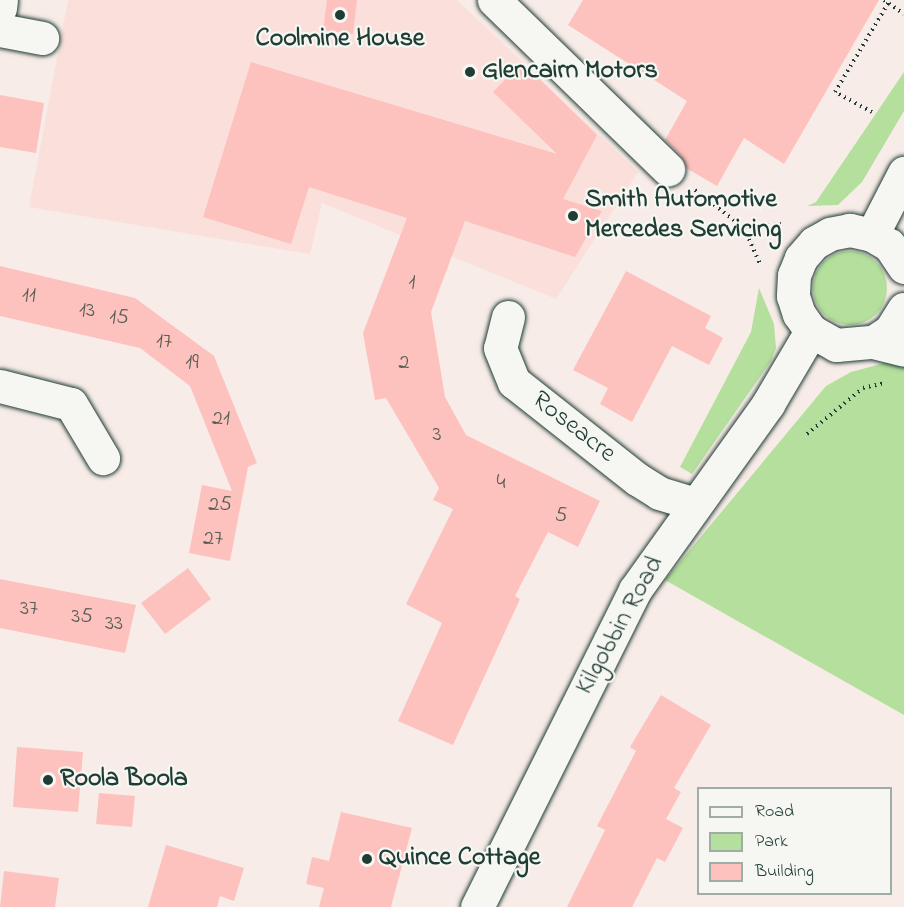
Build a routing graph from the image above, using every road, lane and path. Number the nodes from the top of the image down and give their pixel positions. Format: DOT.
graph roads {
  1 [pos="1,0"];
  2 [pos="887,1"];
  3 [pos="507,5"];
  4 [pos="0,8"];
  5 [pos="904,14"];
  6 [pos="0,30"];
  7 [pos="42,38"];
  8 [pos="872,112"];
  9 [pos="668,169"];
  10 [pos="904,173"];
  11 [pos="697,191"];
  12 [pos="744,228"];
  13 [pos="872,235"];
  14 [pos="904,267"];
  15 [pos="904,309"];
  16 [pos="508,317"];
  17 [pos="811,331"];
  18 [pos="889,346"];
  19 [pos="890,383"];
  20 [pos="0,386"];
  21 [pos="807,434"];
  22 [pos="103,458"];
  23 [pos="694,504"];
  24 [pos="477,907"];
  1 -- 4 [label="street"];
  2 -- 5 [label="path"];
  2 -- 8 [label="path"];
  3 -- 9 [label="street"];
  6 -- 7 [label="street"];
  10 -- 13 [label="street"];
  11 -- 12 [label="path"];
  13 -- 14 [label="street"];
  13 -- 17 [label="street"];
  15 -- 18 [label="street"];
  16 -- 23 [label="street, Roseacre"];
  17 -- 18 [label="street"];
  17 -- 23 [label="street, Kilgobbin Road"];
  19 -- 21 [label="path"];
  20 -- 22 [label="street"];
  23 -- 24 [label="street, Kilgobbin Road"];
}
